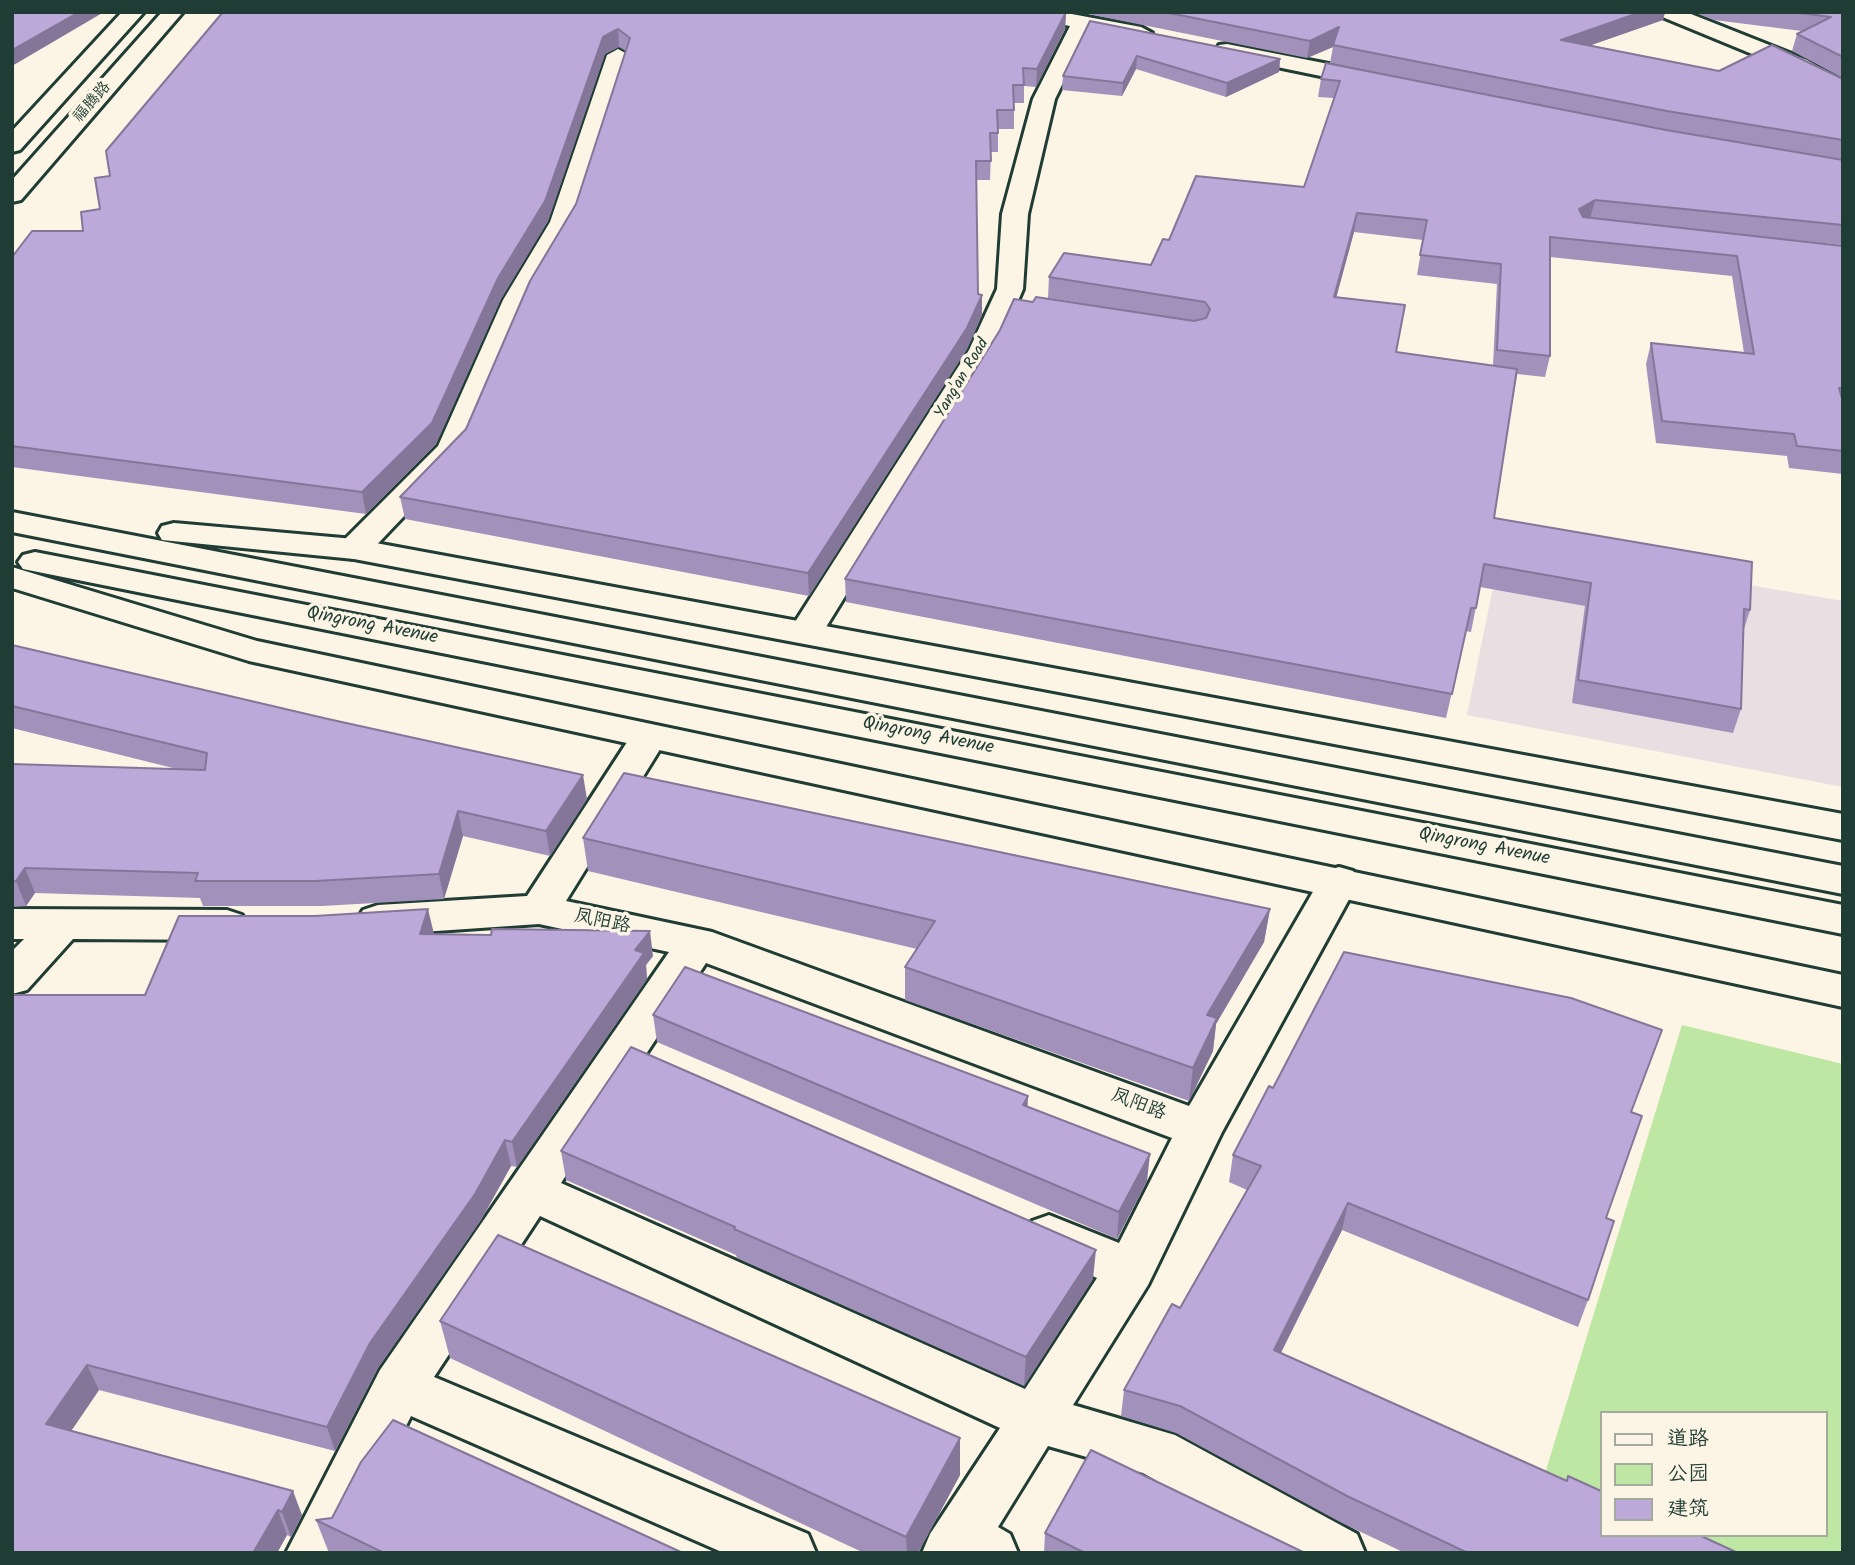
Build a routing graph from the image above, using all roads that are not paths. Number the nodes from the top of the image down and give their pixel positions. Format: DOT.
graph roads {
  1 [pos="134,12"];
  2 [pos="173,12"];
  3 [pos="1029,12"];
  4 [pos="1667,12"];
  5 [pos="1082,22"];
  6 [pos="1163,38"];
  7 [pos="1202,46"];
  8 [pos="618,55"];
  9 [pos="1391,84"];
  10 [pos="1843,90"];
  11 [pos="12,145"];
  12 [pos="12,195"];
  13 [pos="12,522"];
  14 [pos="354,550"];
  15 [pos="12,557"];
  16 [pos="12,577"];
  17 [pos="806,633"];
  18 [pos="648,738"];
  19 [pos="1843,827"];
  20 [pos="1843,880"];
  21 [pos="1339,881"];
  22 [pos="539,910"];
  23 [pos="1843,920"];
  24 [pos="335,923"];
  25 [pos="12,924"];
  26 [pos="266,925"];
  27 [pos="60,926"];
  28 [pos="697,943"];
  29 [pos="12,979"];
  30 [pos="1843,990"];
  31 [pos="1200,1129"];
  32 [pos="531,1191"];
  33 [pos="1016,1220"];
  34 [pos="1130,1270"];
  35 [pos="399,1386"];
  36 [pos="1036,1419"];
  37 [pos="967,1547"];
  38 [pos="314,1553"];
  39 [pos="788,1553"];
  40 [pos="1337,1553"];
  1 -- 11 [label="main road, 福腾路"];
  2 -- 12 [label="main road, 福腾路"];
  3 -- 5 [label="main road"];
  4 -- 10 [label="main road"];
  5 -- 6 [label="main road"];
  5 -- 17 [label="main road, Yang'an Road"];
  7 -- 9 [label="main road"];
  8 -- 14 [label="main road"];
  13 -- 14 [label="main road"];
  13 -- 20 [label="main road, Qingrong Avenue"];
  14 -- 17 [label="main road"];
  15 -- 23 [label="main road, Qingrong Avenue"];
  16 -- 18 [label="main road"];
  17 -- 19 [label="main road"];
  18 -- 21 [label="main road"];
  18 -- 22 [label="main road"];
  21 -- 30 [label="main road"];
  21 -- 31 [label="main road"];
  22 -- 24 [label="main road, 凤阳路"];
  22 -- 28 [label="main road, 凤阳路"];
  25 -- 27 [label="main road"];
  26 -- 27 [label="main road"];
  27 -- 29 [label="main road"];
  28 -- 31 [label="main road, 凤阳路"];
  28 -- 32 [label="main road"];
  31 -- 34 [label="main road"];
  32 -- 35 [label="main road"];
  32 -- 36 [label="main road"];
  33 -- 34 [label="main road"];
  34 -- 36 [label="main road"];
  35 -- 38 [label="main road"];
  35 -- 39 [label="main road"];
  36 -- 37 [label="main road"];
  36 -- 40 [label="main road"];
}
